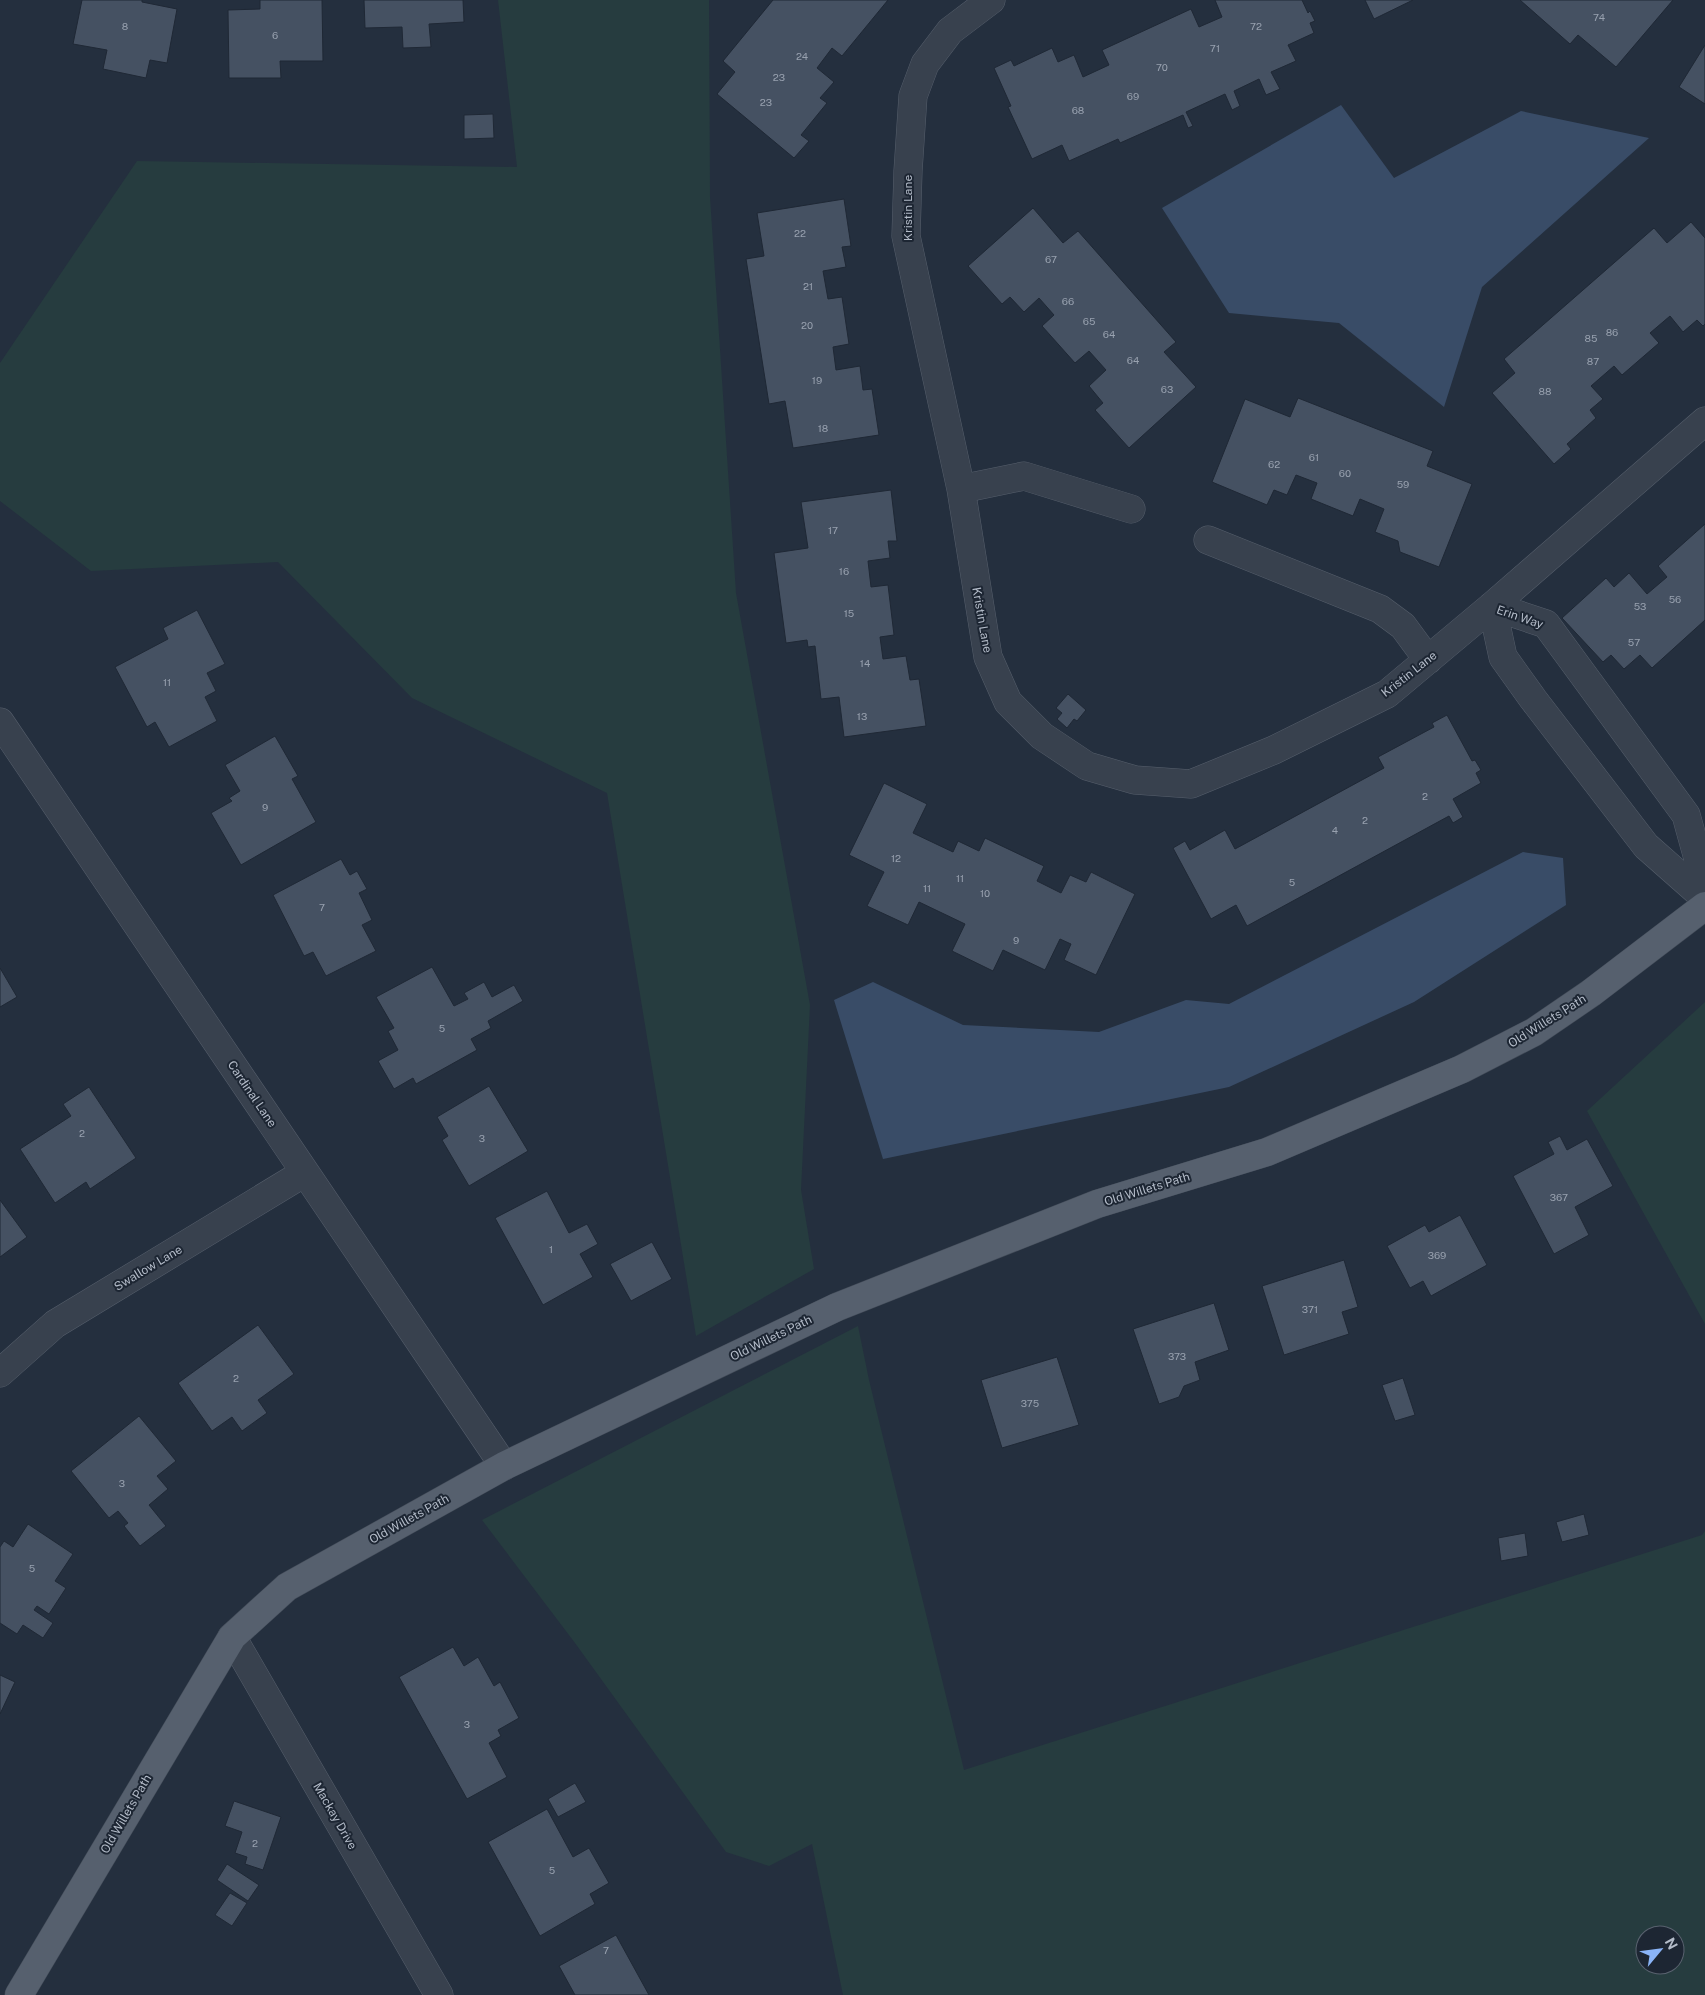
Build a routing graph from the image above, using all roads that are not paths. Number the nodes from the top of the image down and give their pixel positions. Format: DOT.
graph roads {
  1 [pos="991,0"];
  2 [pos="1705,422"];
  3 [pos="961,490"];
  4 [pos="1131,509"];
  5 [pos="1208,540"];
  6 [pos="1492,606"];
  7 [pos="1428,660"];
  8 [pos="0,723"];
  9 [pos="1705,884"];
  10 [pos="1705,898"];
  11 [pos="1705,906"];
  12 [pos="304,1173"];
  13 [pos="0,1373"];
  14 [pos="504,1466"];
  15 [pos="232,1637"];
  16 [pos="19,1995"];
  17 [pos="439,1995"];
  1 -- 3 [label="street, Kristin Lane"];
  2 -- 6 [label="street, Kristin Lane"];
  3 -- 4 [label="street"];
  3 -- 7 [label="street, Kristin Lane"];
  5 -- 7 [label="street"];
  6 -- 7 [label="street, Kristin Lane"];
  6 -- 9 [label="street, Erin Way"];
  6 -- 10 [label="street, Erin Way"];
  8 -- 12 [label="street, Cardinal Lane"];
  11 -- 14 [label="main road, Old Willets Path"];
  12 -- 13 [label="street, Swallow Lane"];
  12 -- 14 [label="street, Cardinal Lane"];
  14 -- 15 [label="main road, Old Willets Path"];
  15 -- 16 [label="main road, Old Willets Path"];
  15 -- 17 [label="street, Mackay Drive"];
}
